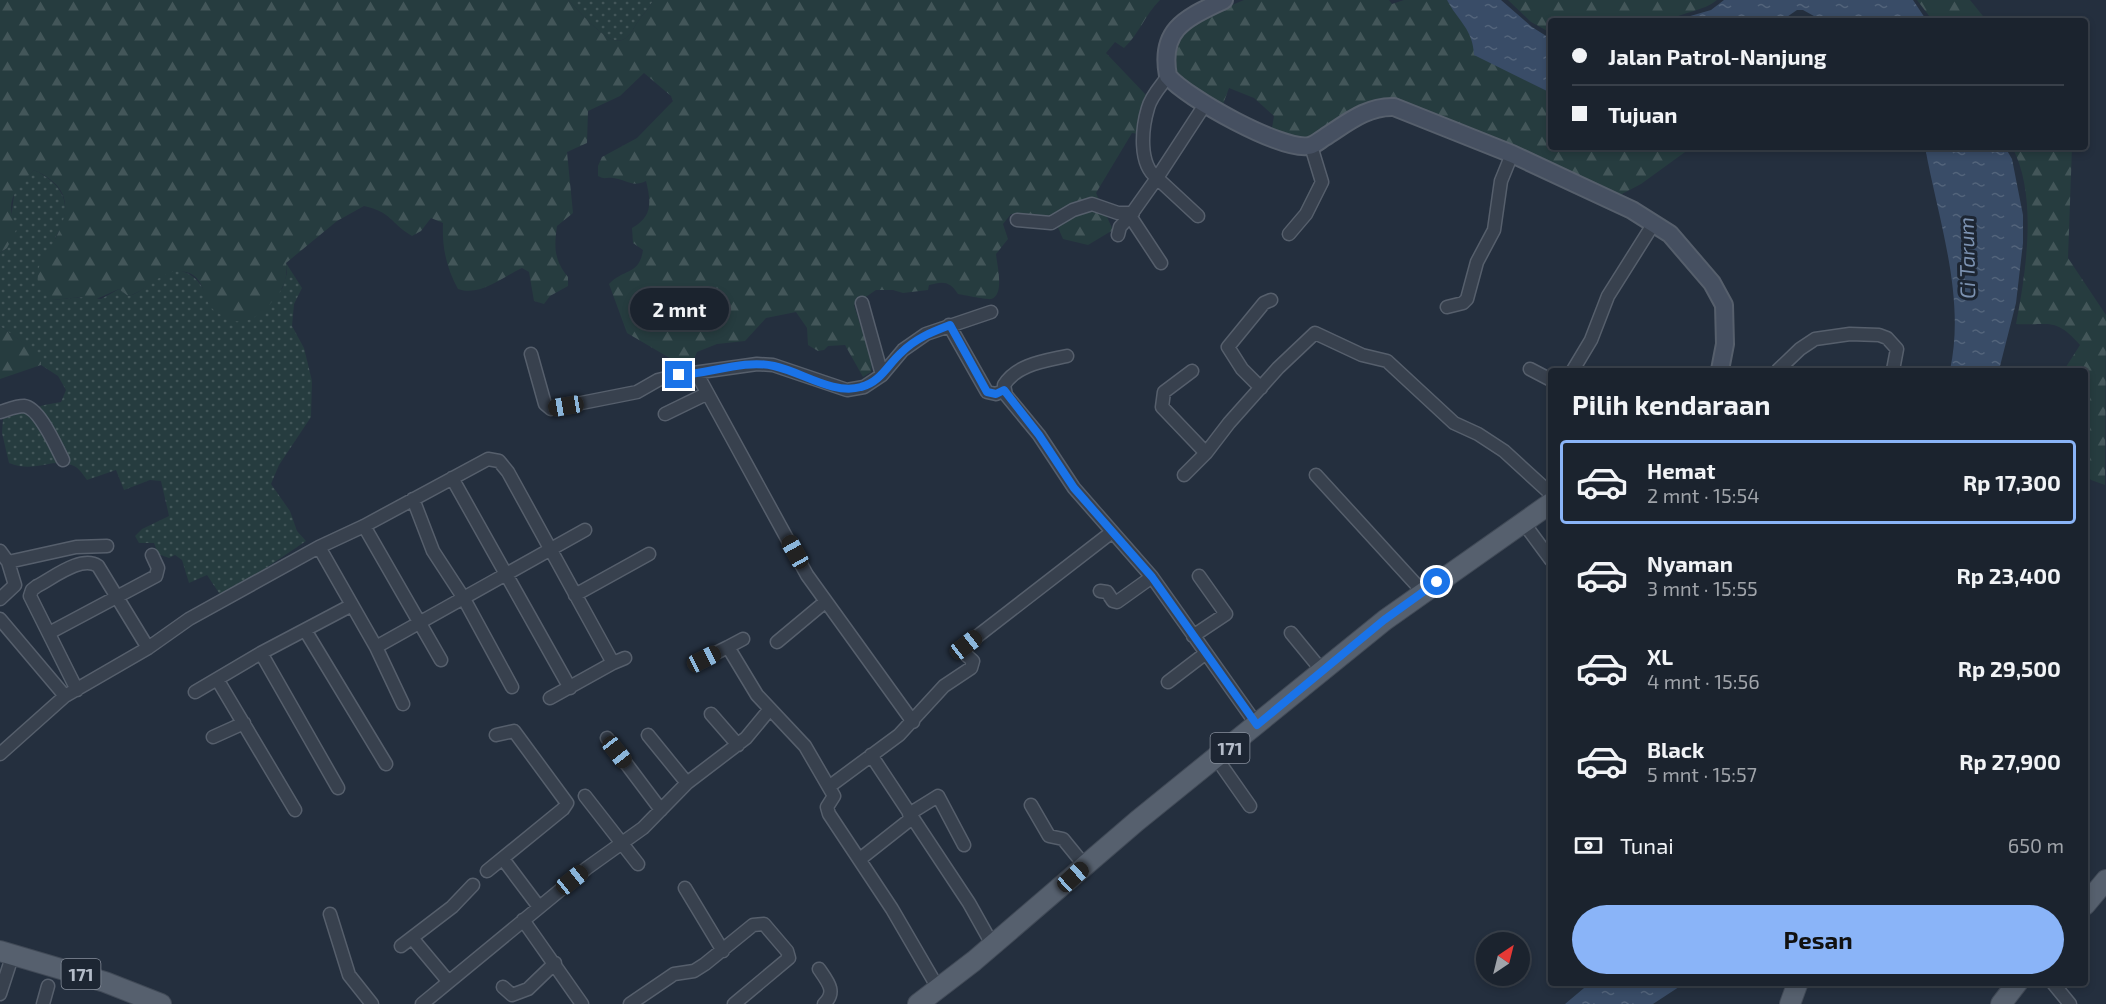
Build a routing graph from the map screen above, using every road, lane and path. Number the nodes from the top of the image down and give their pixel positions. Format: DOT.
graph roads {
  1 [pos="1224,0"];
  2 [pos="1168,76"];
  3 [pos="1204,106"];
  4 [pos="1311,146"];
  5 [pos="1512,154"];
  6 [pos="1156,178"];
  7 [pos="1131,215"];
  8 [pos="1198,216"];
  9 [pos="1017,220"];
  10 [pos="1654,223"];
  11 [pos="1289,234"];
  12 [pos="1118,235"];
  13 [pos="1161,263"];
  14 [pos="1271,300"];
  15 [pos="862,303"];
  16 [pos="1447,307"];
  17 [pos="991,312"];
  18 [pos="950,325"];
  19 [pos="531,354"];
  20 [pos="1067,356"];
  21 [pos="1574,368"];
  22 [pos="1720,368"];
  23 [pos="1780,368"];
  24 [pos="1893,368"];
  25 [pos="1530,369"];
  26 [pos="1192,371"];
  27 [pos="697,374"];
  28 [pos="882,375"];
  29 [pos="1548,378"];
  30 [pos="1262,388"];
  31 [pos="1004,390"];
  32 [pos="706,394"];
  33 [pos="0,412"];
  34 [pos="665,414"];
  35 [pos="1206,453"];
  36 [pos="63,460"];
  37 [pos="1184,475"];
  38 [pos="1316,475"];
  39 [pos="452,478"];
  40 [pos="1548,491"];
  41 [pos="413,499"];
  42 [pos="1548,505"];
  43 [pos="1523,522"];
  44 [pos="364,526"];
  45 [pos="585,530"];
  46 [pos="1112,532"];
  47 [pos="107,546"];
  48 [pos="319,547"];
  49 [pos="0,551"];
  50 [pos="550,551"];
  51 [pos="53,552"];
  52 [pos="650,554"];
  53 [pos="152,555"];
  54 [pos="1548,556"];
  55 [pos="8,562"];
  56 [pos="67,570"];
  57 [pos="506,573"];
  58 [pos="1199,576"];
  59 [pos="1152,577"];
  60 [pos="1100,591"];
  61 [pos="1423,592"];
  62 [pos="114,596"];
  63 [pos="575,596"];
  64 [pos="463,597"];
  65 [pos="0,599"];
  66 [pos="825,602"];
  67 [pos="352,605"];
  68 [pos="0,619"];
  69 [pos="420,622"];
  70 [pos="305,630"];
  71 [pos="49,633"];
  72 [pos="1291,633"];
  73 [pos="1193,636"];
  74 [pos="743,639"];
  75 [pos="777,642"];
  76 [pos="376,647"];
  77 [pos="728,647"];
  78 [pos="148,648"];
  79 [pos="1206,652"];
  80 [pos="261,653"];
  81 [pos="704,659"];
  82 [pos="441,660"];
  83 [pos="1323,672"];
  84 [pos="217,679"];
  85 [pos="1168,682"];
  86 [pos="512,687"];
  87 [pos="570,688"];
  88 [pos="77,690"];
  89 [pos="195,692"];
  90 [pos="65,696"];
  91 [pos="550,698"];
  92 [pos="403,704"];
  93 [pos="770,709"];
  94 [pos="711,714"];
  95 [pos="913,722"];
  96 [pos="244,723"];
  97 [pos="1257,725"];
  98 [pos="496,735"];
  99 [pos="648,735"];
  100 [pos="213,737"];
  101 [pos="607,738"];
  102 [pos="738,745"];
  103 [pos="0,754"];
  104 [pos="871,755"];
  105 [pos="1217,759"];
  106 [pos="386,764"];
  107 [pos="687,783"];
  108 [pos="830,786"];
  109 [pos="338,788"];
  110 [pos="585,796"];
  111 [pos="1031,805"];
  112 [pos="1250,806"];
  113 [pos="295,810"];
  114 [pos="661,810"];
  115 [pos="910,816"];
  116 [pos="621,843"];
  117 [pos="964,845"];
  118 [pos="503,859"];
  119 [pos="860,860"];
  120 [pos="638,864"];
  121 [pos="1085,866"];
  122 [pos="487,871"];
  123 [pos="2106,880"];
  124 [pos="473,885"];
  125 [pos="685,888"];
  126 [pos="2088,901"];
  127 [pos="539,907"];
  128 [pos="330,915"];
  129 [pos="523,920"];
  130 [pos="412,934"];
  131 [pos="992,944"];
  132 [pos="401,946"];
  133 [pos="723,951"];
  134 [pos="6,952"];
  135 [pos="555,963"];
  136 [pos="819,969"];
  137 [pos="448,981"];
  138 [pos="48,986"];
  139 [pos="1797,986"];
  140 [pos="2015,986"];
  141 [pos="2055,986"];
  142 [pos="503,987"];
  143 [pos="938,988"];
  144 [pos="0,994"];
  145 [pos="43,1004"];
  146 [pos="160,1004"];
  147 [pos="372,1004"];
  148 [pos="422,1004"];
  149 [pos="582,1004"];
  150 [pos="630,1004"];
  151 [pos="734,1004"];
  152 [pos="824,1004"];
  153 [pos="918,1004"];
  154 [pos="1790,1004"];
  155 [pos="2001,1004"];
  156 [pos="2070,1004"];
  1 -- 2 [label="street"];
  2 -- 3 [label="street"];
  2 -- 6 [label="street"];
  3 -- 4 [label="street"];
  3 -- 6 [label="street"];
  4 -- 5 [label="street"];
  4 -- 11 [label="street"];
  5 -- 10 [label="street"];
  5 -- 16 [label="street"];
  6 -- 7 [label="street"];
  6 -- 8 [label="street"];
  7 -- 9 [label="street"];
  7 -- 12 [label="street"];
  7 -- 13 [label="street"];
  10 -- 21 [label="street"];
  10 -- 22 [label="street"];
  14 -- 30 [label="street"];
  15 -- 28 [label="street"];
  17 -- 18 [label="street"];
  18 -- 28 [label="street"];
  18 -- 31 [label="street"];
  19 -- 27 [label="street"];
  20 -- 31 [label="street"];
  23 -- 24 [label="street"];
  25 -- 29 [label="street"];
  26 -- 35 [label="street"];
  27 -- 28 [label="street"];
  27 -- 32 [label="street"];
  30 -- 35 [label="street"];
  30 -- 40 [label="street"];
  31 -- 46 [label="street"];
  32 -- 34 [label="street"];
  32 -- 66 [label="street"];
  33 -- 36 [label="street"];
  35 -- 37 [label="street"];
  38 -- 61 [label="street"];
  39 -- 41 [label="street"];
  39 -- 50 [label="street"];
  39 -- 57 [label="street"];
  41 -- 44 [label="street"];
  41 -- 64 [label="street"];
  42 -- 43 [label="main road, 171"];
  43 -- 54 [label="street"];
  43 -- 61 [label="main road, 171"];
  44 -- 48 [label="street"];
  44 -- 69 [label="street"];
  45 -- 50 [label="street"];
  46 -- 59 [label="street"];
  46 -- 95 [label="street"];
  47 -- 51 [label="street"];
  48 -- 67 [label="street"];
  48 -- 78 [label="street"];
  49 -- 55 [label="street"];
  50 -- 57 [label="street"];
  50 -- 63 [label="street"];
  51 -- 55 [label="street"];
  51 -- 56 [label="street"];
  52 -- 63 [label="street"];
  53 -- 62 [label="street"];
  55 -- 65 [label="street"];
  56 -- 62 [label="street"];
  56 -- 71 [label="street"];
  57 -- 64 [label="street"];
  57 -- 87 [label="street"];
  58 -- 73 [label="street"];
  59 -- 60 [label="street"];
  59 -- 73 [label="street"];
  61 -- 83 [label="main road, 171"];
  62 -- 71 [label="street"];
  62 -- 78 [label="street"];
  63 -- 87 [label="street"];
  64 -- 69 [label="street"];
  64 -- 86 [label="street"];
  66 -- 75 [label="street"];
  66 -- 95 [label="street"];
  67 -- 70 [label="street"];
  67 -- 76 [label="street"];
  68 -- 90 [label="street"];
  69 -- 76 [label="street"];
  69 -- 82 [label="street"];
  70 -- 80 [label="street"];
  70 -- 106 [label="street"];
  71 -- 88 [label="street"];
  72 -- 83 [label="street"];
  73 -- 79 [label="street"];
  74 -- 77 [label="street"];
  76 -- 92 [label="street"];
  77 -- 81 [label="street"];
  77 -- 93 [label="street"];
  78 -- 88 [label="street"];
  79 -- 85 [label="street"];
  79 -- 97 [label="street"];
  80 -- 84 [label="street"];
  80 -- 109 [label="street"];
  83 -- 97 [label="main road, 171"];
  84 -- 89 [label="street"];
  84 -- 96 [label="street"];
  87 -- 91 [label="street"];
  88 -- 90 [label="street"];
  90 -- 103 [label="street"];
  93 -- 102 [label="street"];
  93 -- 108 [label="street"];
  94 -- 102 [label="street"];
  95 -- 104 [label="street"];
  96 -- 100 [label="street"];
  96 -- 113 [label="street"];
  97 -- 105 [label="main road, 171"];
  98 -- 118 [label="street"];
  99 -- 107 [label="street"];
  101 -- 114 [label="street"];
  102 -- 107 [label="street"];
  104 -- 108 [label="street"];
  104 -- 115 [label="street"];
  105 -- 112 [label="street"];
  105 -- 121 [label="main road, 171"];
  107 -- 114 [label="street"];
  108 -- 119 [label="street"];
  110 -- 116 [label="street"];
  111 -- 121 [label="street"];
  114 -- 116 [label="street"];
  115 -- 117 [label="street"];
  115 -- 119 [label="street"];
  115 -- 131 [label="street"];
  116 -- 120 [label="street"];
  116 -- 127 [label="street"];
  118 -- 122 [label="street"];
  118 -- 127 [label="street"];
  119 -- 143 [label="street"];
  121 -- 131 [label="main road, 171"];
  123 -- 126 [label="main road"];
  124 -- 130 [label="street"];
  125 -- 133 [label="street"];
  127 -- 129 [label="street"];
  128 -- 147 [label="street"];
  129 -- 135 [label="street"];
  129 -- 137 [label="street"];
  130 -- 132 [label="street"];
  130 -- 137 [label="street"];
  131 -- 143 [label="main road, 171"];
  133 -- 150 [label="street"];
  133 -- 151 [label="street"];
  134 -- 144 [label="street"];
  134 -- 146 [label="main road, 171"];
  135 -- 142 [label="street"];
  135 -- 149 [label="street"];
  136 -- 152 [label="street"];
  137 -- 148 [label="street"];
  138 -- 145 [label="street"];
  139 -- 154 [label="main road"];
  140 -- 155 [label="main road"];
  141 -- 156 [label="street"];
  143 -- 153 [label="main road, 171"];
}
